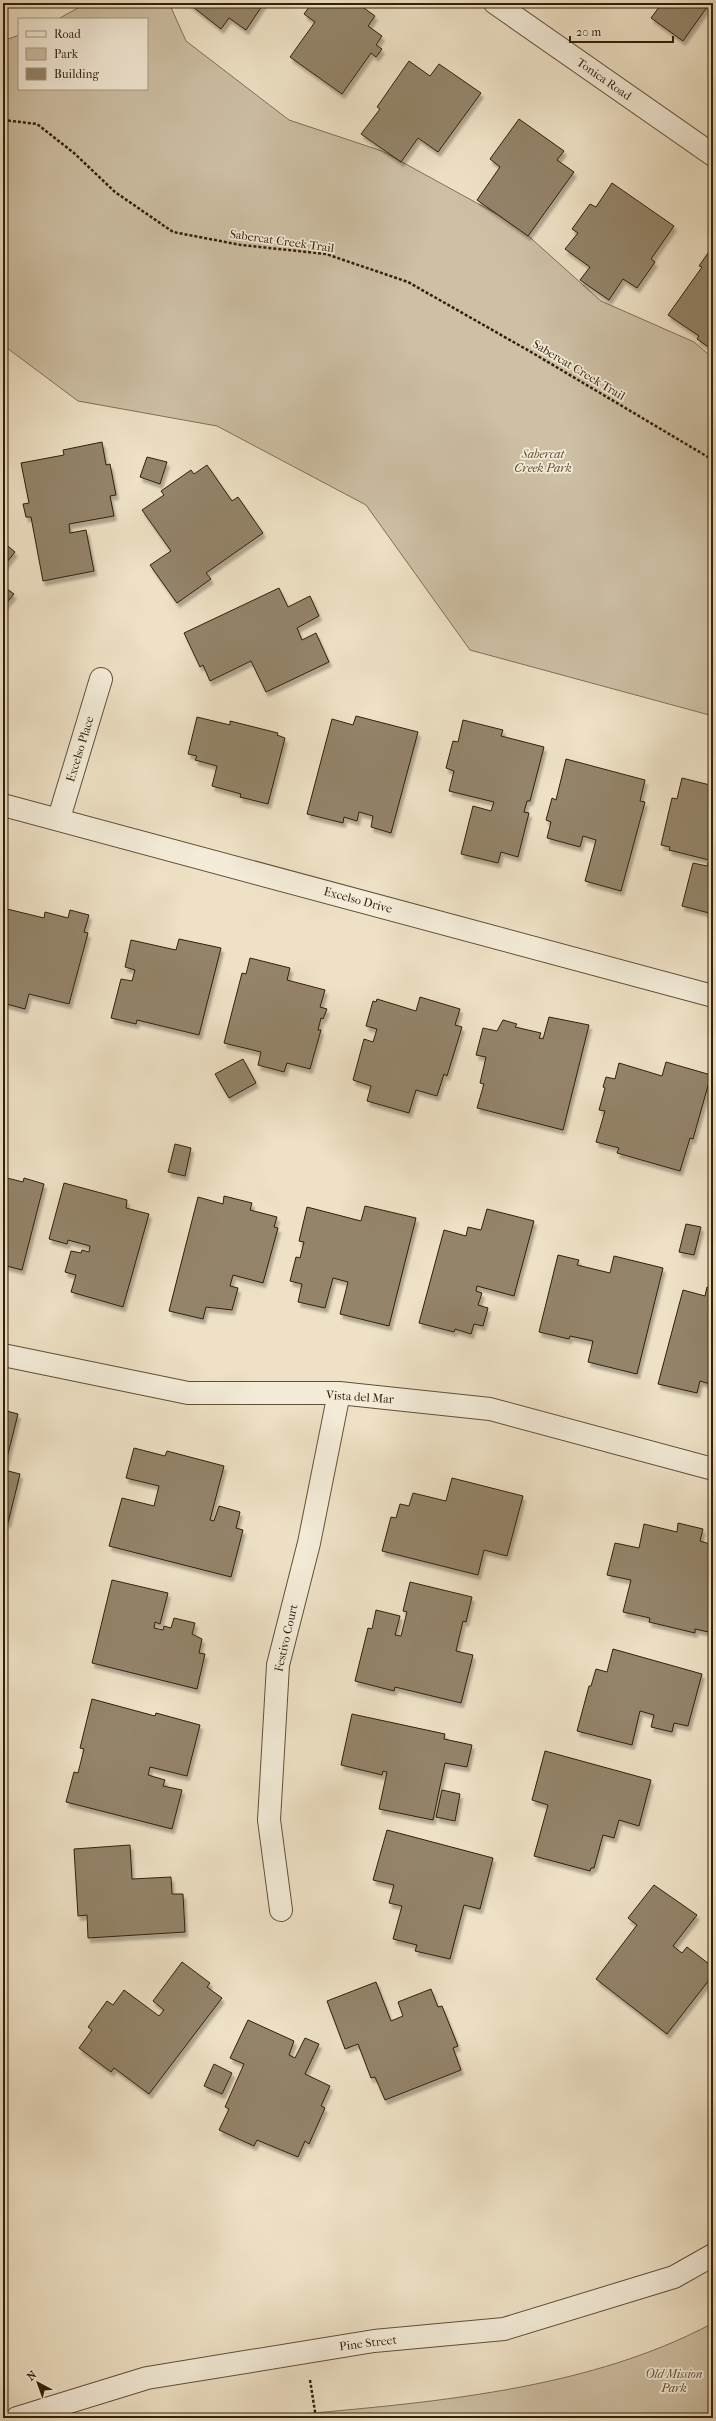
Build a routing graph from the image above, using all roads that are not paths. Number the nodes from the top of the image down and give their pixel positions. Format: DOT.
graph roads {
  1 [pos="496,3"];
  2 [pos="713,155"];
  3 [pos="101,679"];
  4 [pos="3,805"];
  5 [pos="59,818"];
  6 [pos="713,996"];
  7 [pos="3,1355"];
  8 [pos="339,1393"];
  9 [pos="713,1469"];
  10 [pos="281,1910"];
  11 [pos="713,2255"];
  12 [pos="17,2418"];
  1 -- 2 [label="street, Tonica Road"];
  3 -- 5 [label="street, Excelso Place"];
  4 -- 5 [label="street, Excelso Drive"];
  5 -- 6 [label="street, Excelso Drive"];
  7 -- 8 [label="street, Vista del Mar"];
  8 -- 9 [label="street, Vista del Mar"];
  8 -- 10 [label="street, Festivo Court"];
  11 -- 12 [label="street, Pine Street"];
}
